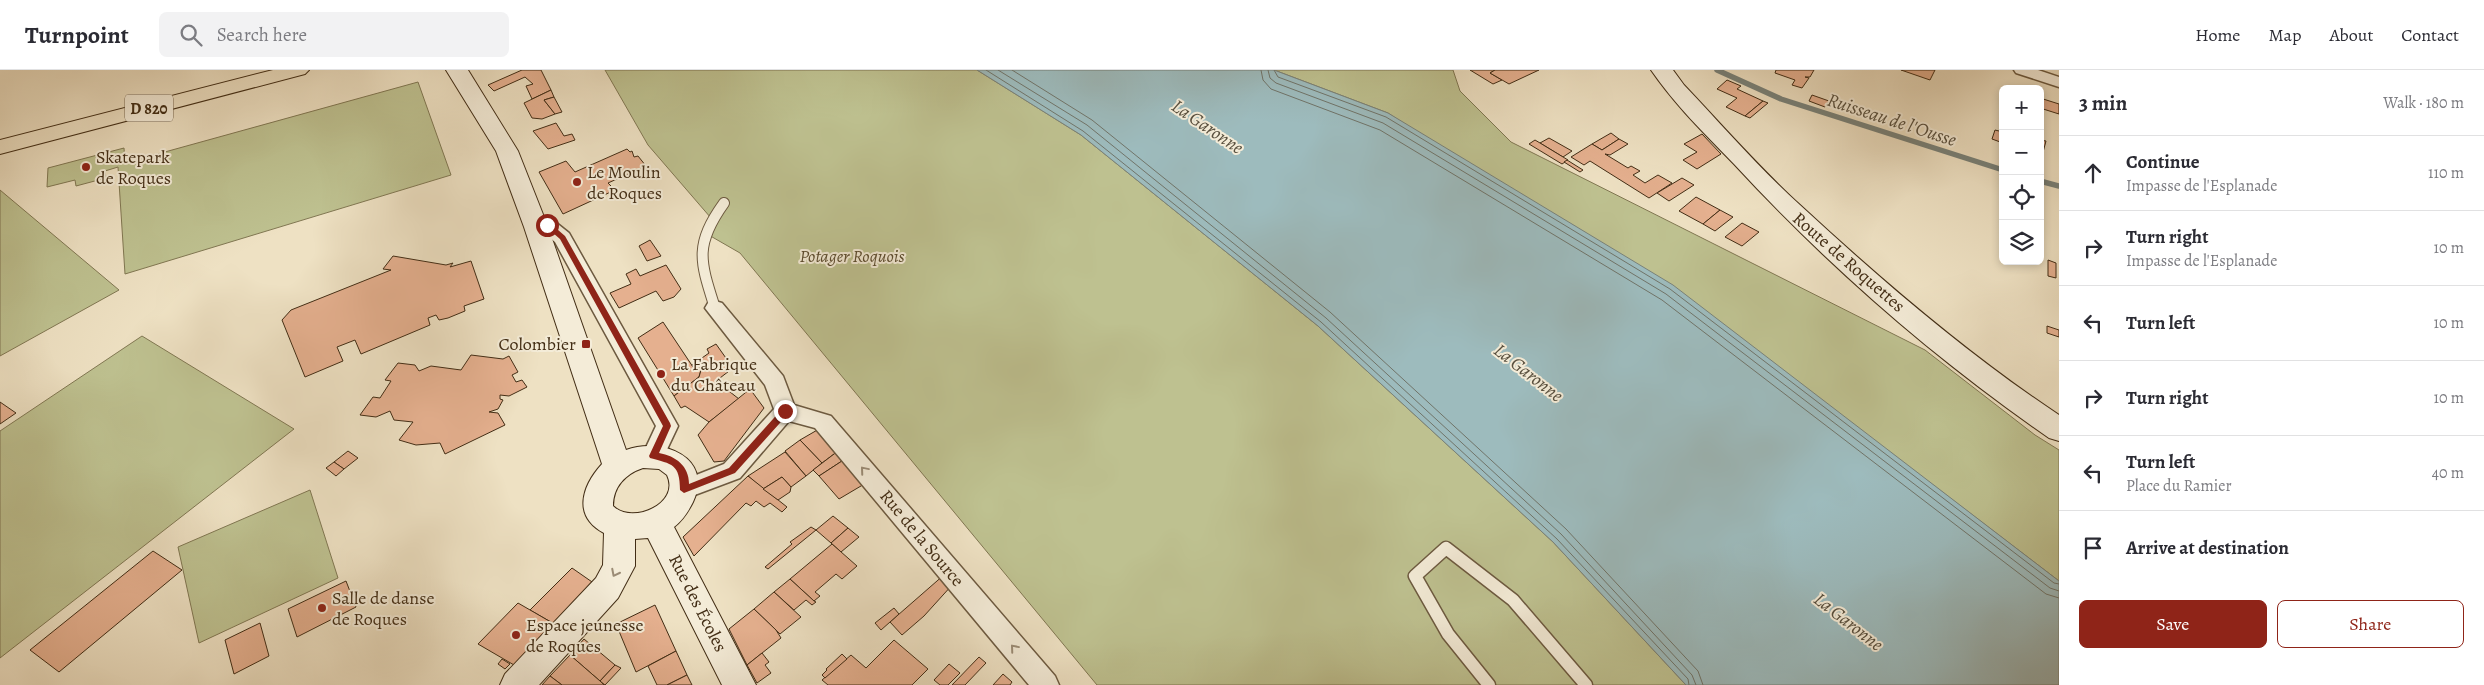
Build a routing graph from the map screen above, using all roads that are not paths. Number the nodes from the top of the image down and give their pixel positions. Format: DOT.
graph roads {
  1 [pos="244,70"];
  2 [pos="298,70"];
  3 [pos="457,70"];
  4 [pos="1662,70"];
  5 [pos="2022,70"];
  6 [pos="2059,82"];
  7 [pos="0,132"];
  8 [pos="0,147"];
  9 [pos="724,203"];
  10 [pos="536,227"];
  11 [pos="715,308"];
  12 [pos="785,411"];
  13 [pos="2059,430"];
  14 [pos="653,456"];
  15 [pos="617,466"];
  16 [pos="684,490"];
  17 [pos="655,522"];
  18 [pos="620,525"];
  19 [pos="517,685"];
  20 [pos="739,685"];
  21 [pos="1046,685"];
  22 [pos="1489,685"];
  23 [pos="1586,685"];
  1 -- 7 [label="highway, D 820"];
  2 -- 8 [label="highway, D 820"];
  3 -- 10 [label="street"];
  4 -- 13 [label="street, Route de Roquettes"];
  5 -- 6 [label="street"];
  9 -- 11 [label="lane"];
  10 -- 14 [label="street"];
  10 -- 15 [label="street"];
  11 -- 12 [label="street"];
  12 -- 16 [label="street"];
  21 -- 12 [label="street, Rue de la Source, one-way"];
  14 -- 15 [label="street"];
  14 -- 16 [label="street"];
  15 -- 18 [label="street"];
  16 -- 17 [label="street"];
  17 -- 18 [label="street"];
  17 -- 20 [label="street, Rue des Écoles"];
  18 -- 19 [label="street, one-way"];
  22 -- 23 [label="lane"];
}
